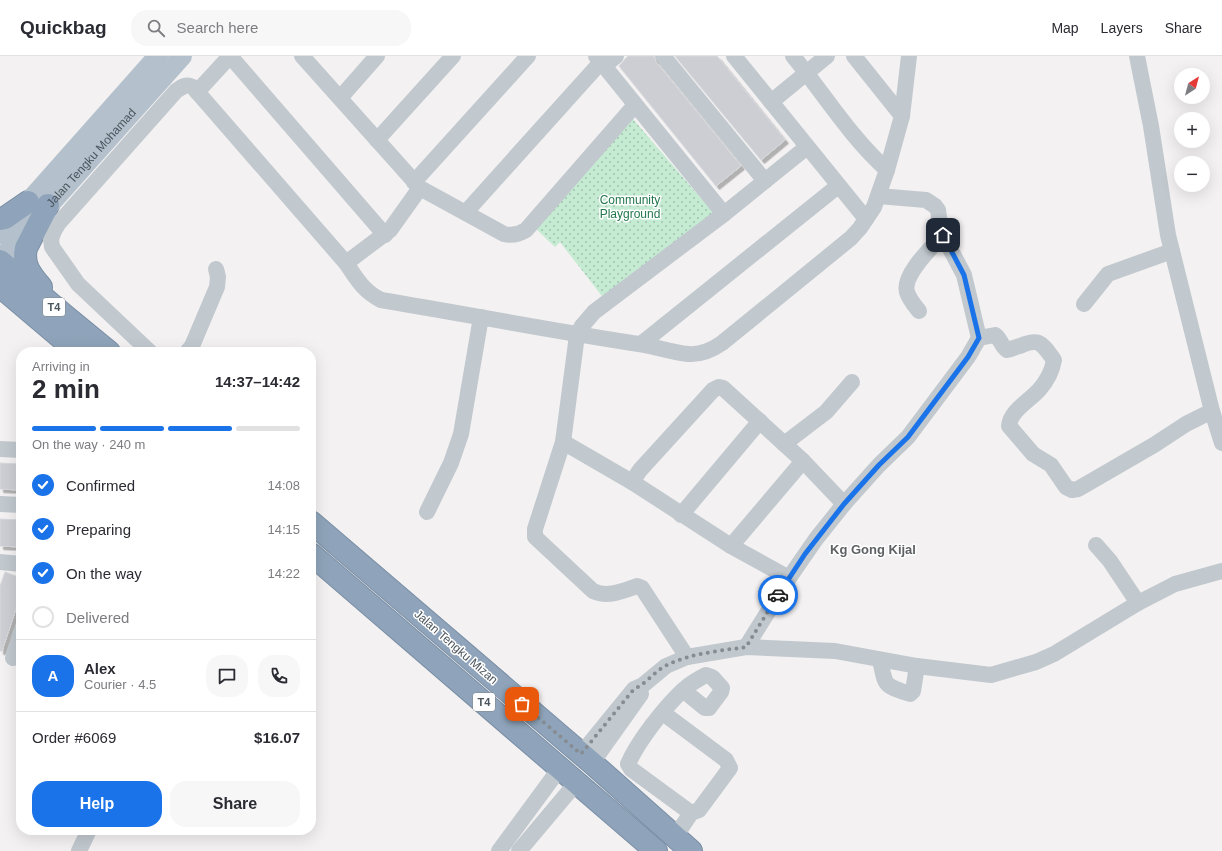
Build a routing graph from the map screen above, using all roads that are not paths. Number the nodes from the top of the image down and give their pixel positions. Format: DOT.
graph roads {
  1 [pos="158,56"];
  2 [pos="182,56"];
  3 [pos="230,56"];
  4 [pos="377,56"];
  5 [pos="453,56"];
  6 [pos="528,56"];
  7 [pos="616,56"];
  8 [pos="663,56"];
  9 [pos="734,56"];
  10 [pos="794,56"];
  11 [pos="827,56"];
  12 [pos="854,56"];
  13 [pos="909,56"];
  14 [pos="1137,56"];
  15 [pos="303,57"];
  16 [pos="600,61"];
  17 [pos="806,72"];
  18 [pos="197,92"];
  19 [pos="340,98"];
  20 [pos="770,102"];
  21 [pos="635,104"];
  22 [pos="902,116"];
  23 [pos="377,140"];
  24 [pos="807,147"];
  25 [pos="887,170"];
  26 [pos="764,181"];
  27 [pos="417,185"];
  28 [pos="838,186"];
  29 [pos="878,196"];
  30 [pos="38,204"];
  31 [pos="466,212"];
  32 [pos="724,214"];
  33 [pos="0,219"];
  34 [pos="866,219"];
  35 [pos="0,234"];
  36 [pos="385,235"];
  37 [pos="943,235"];
  38 [pos="1172,251"];
  39 [pos="0,260"];
  40 [pos="346,263"];
  41 [pos="216,269"];
  42 [pos="0,286"];
  43 [pos="0,299"];
  44 [pos="1084,304"];
  45 [pos="919,311"];
  46 [pos="481,317"];
  47 [pos="58,323"];
  48 [pos="577,334"];
  49 [pos="979,338"];
  50 [pos="642,344"];
  51 [pos="75,347"];
  52 [pos="100,347"];
  53 [pos="145,347"];
  54 [pos="191,347"];
  55 [pos="852,382"];
  56 [pos="1212,411"];
  57 [pos="760,421"];
  58 [pos="563,442"];
  59 [pos="1222,443"];
  60 [pos="784,444"];
  61 [pos="0,449"];
  62 [pos="16,450"];
  63 [pos="803,461"];
  64 [pos="632,482"];
  65 [pos="0,504"];
  66 [pos="844,504"];
  67 [pos="16,505"];
  68 [pos="427,512"];
  69 [pos="681,515"];
  70 [pos="316,526"];
  71 [pos="1096,545"];
  72 [pos="731,546"];
  73 [pos="316,558"];
  74 [pos="0,562"];
  75 [pos="16,564"];
  76 [pos="1222,571"];
  77 [pos="789,578"];
  78 [pos="1138,603"];
  79 [pos="746,647"];
  80 [pos="16,648"];
  81 [pos="687,657"];
  82 [pos="13,658"];
  83 [pos="880,660"];
  84 [pos="917,666"];
  85 [pos="683,690"];
  86 [pos="663,713"];
  87 [pos="587,759"];
  88 [pos="560,768"];
  89 [pos="576,782"];
  90 [pos="692,813"];
  91 [pos="87,835"];
  92 [pos="675,837"];
  93 [pos="79,851"];
  94 [pos="499,851"];
  95 [pos="519,851"];
  96 [pos="656,851"];
  97 [pos="692,851"];
  1 -- 30 [label="main road, Jalan Tengku Mohamad"];
  2 -- 30 [label="main road, Jalan Tengku Mohamad"];
  3 -- 18 [label="street"];
  3 -- 36 [label="street"];
  4 -- 19 [label="street"];
  5 -- 23 [label="street"];
  6 -- 27 [label="street"];
  7 -- 16 [label="street"];
  8 -- 26 [label="street"];
  9 -- 20 [label="street"];
  10 -- 17 [label="street"];
  11 -- 17 [label="street"];
  12 -- 22 [label="street"];
  13 -- 22 [label="street"];
  14 -- 38 [label="street"];
  15 -- 19 [label="street"];
  16 -- 21 [label="street"];
  16 -- 31 [label="street"];
  17 -- 20 [label="street"];
  17 -- 25 [label="street"];
  18 -- 40 [label="street"];
  18 -- 53 [label="street"];
  19 -- 23 [label="street"];
  20 -- 24 [label="street"];
  21 -- 31 [label="street"];
  21 -- 32 [label="street"];
  22 -- 25 [label="street"];
  23 -- 27 [label="street"];
  24 -- 26 [label="street"];
  24 -- 28 [label="street"];
  25 -- 29 [label="street"];
  26 -- 32 [label="street"];
  27 -- 31 [label="street"];
  27 -- 36 [label="street"];
  28 -- 34 [label="street"];
  28 -- 50 [label="street"];
  29 -- 34 [label="street"];
  29 -- 37 [label="street"];
  30 -- 33 [label="highway"];
  30 -- 35 [label="main road, Jalan Tengku Mohamad"];
  30 -- 39 [label="main road, Jalan Tengku Mohamad"];
  30 -- 47 [label="highway"];
  32 -- 48 [label="street"];
  34 -- 50 [label="street"];
  36 -- 40 [label="street"];
  37 -- 45 [label="street"];
  37 -- 49 [label="street"];
  38 -- 44 [label="street"];
  38 -- 56 [label="street"];
  39 -- 47 [label="highway, T4"];
  40 -- 46 [label="street"];
  41 -- 54 [label="street"];
  42 -- 47 [label="highway, T4"];
  43 -- 47 [label="highway"];
  46 -- 48 [label="street"];
  46 -- 68 [label="street"];
  47 -- 51 [label="highway, T4"];
  47 -- 52 [label="highway, T4"];
  48 -- 50 [label="street"];
  48 -- 58 [label="street"];
  49 -- 56 [label="street"];
  49 -- 66 [label="street"];
  55 -- 60 [label="street"];
  56 -- 59 [label="street"];
  57 -- 60 [label="street"];
  57 -- 64 [label="street"];
  57 -- 69 [label="street"];
  58 -- 64 [label="street"];
  58 -- 81 [label="street"];
  60 -- 63 [label="street"];
  61 -- 62 [label="street"];
  63 -- 66 [label="street"];
  63 -- 72 [label="street"];
  64 -- 69 [label="street"];
  65 -- 67 [label="street"];
  66 -- 77 [label="street"];
  69 -- 72 [label="street"];
  70 -- 87 [label="highway, Jalan Tengku Mizan / T4"];
  71 -- 78 [label="street"];
  72 -- 77 [label="street"];
  73 -- 88 [label="highway, Jalan Tengku Mizan / T4"];
  74 -- 75 [label="street"];
  76 -- 78 [label="street"];
  77 -- 79 [label="street"];
  78 -- 84 [label="street"];
  79 -- 81 [label="street"];
  79 -- 83 [label="street"];
  80 -- 82 [label="street"];
  81 -- 87 [label="street"];
  83 -- 84 [label="street"];
  83 -- 84 [label="street"];
  85 -- 86 [label="street"];
  86 -- 90 [label="street"];
  86 -- 90 [label="street"];
  87 -- 92 [label="highway, Jalan Tengku Mizan / T4"];
  88 -- 89 [label="highway, Jalan Tengku Mizan / T4"];
  88 -- 94 [label="street"];
  89 -- 95 [label="street"];
  89 -- 96 [label="highway, Jalan Tengku Mizan / T4"];
  90 -- 92 [label="street"];
  91 -- 93 [label="street"];
  92 -- 97 [label="highway, Jalan Tengku Mizan / T4"];
}
